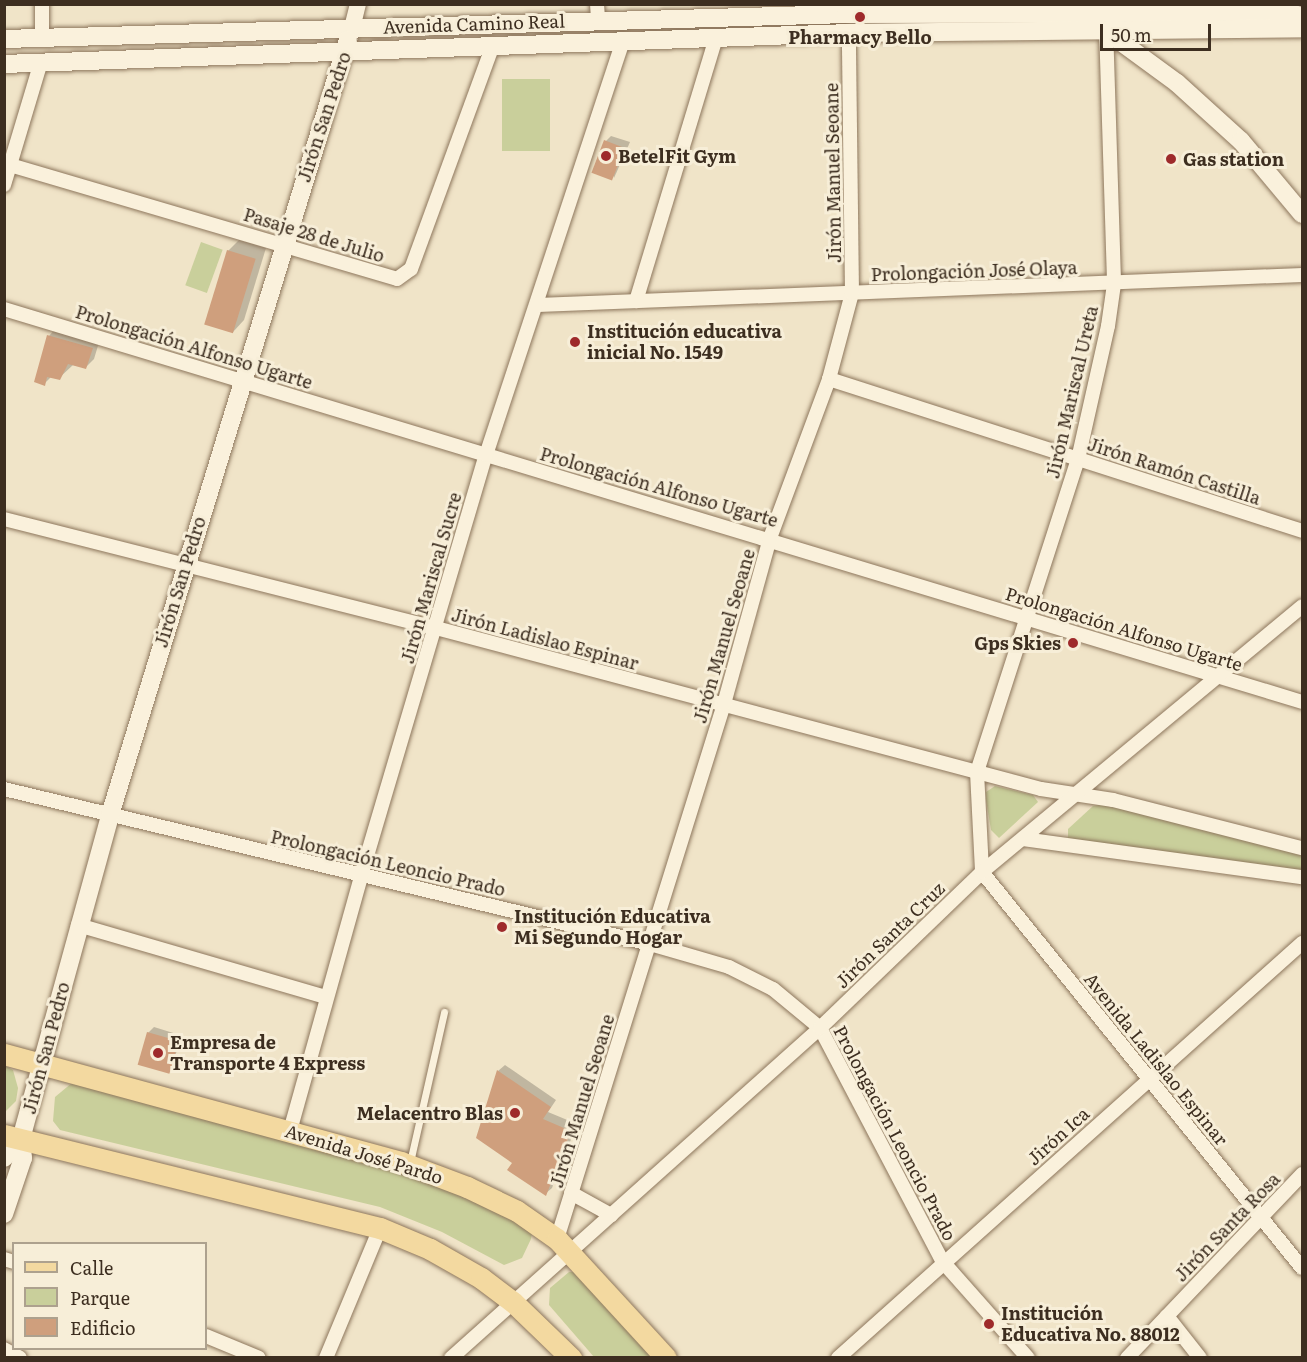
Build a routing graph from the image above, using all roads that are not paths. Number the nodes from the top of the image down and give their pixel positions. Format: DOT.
graph roads {
  1 [pos="42,4"];
  2 [pos="358,4"];
  3 [pos="1011,8"];
  4 [pos="846,9"];
  5 [pos="976,9"];
  6 [pos="598,12"];
  7 [pos="1302,16"];
  8 [pos="1106,23"];
  9 [pos="352,28"];
  10 [pos="1302,28"];
  11 [pos="975,32"];
  12 [pos="1011,32"];
  13 [pos="849,33"];
  14 [pos="42,37"];
  15 [pos="716,37"];
  16 [pos="4,39"];
  17 [pos="623,40"];
  18 [pos="493,45"];
  19 [pos="345,51"];
  20 [pos="41,62"];
  21 [pos="4,64"];
  22 [pos="10,165"];
  23 [pos="4,185"];
  24 [pos="1302,214"];
  25 [pos="284,243"];
  26 [pos="1302,275"];
  27 [pos="1114,284"];
  28 [pos="852,294"];
  29 [pos="636,301"];
  30 [pos="538,304"];
  31 [pos="4,309"];
  32 [pos="829,379"];
  33 [pos="242,381"];
  34 [pos="486,455"];
  35 [pos="1078,459"];
  36 [pos="4,519"];
  37 [pos="1302,531"];
  38 [pos="770,538"];
  39 [pos="185,565"];
  40 [pos="1302,606"];
  41 [pos="1024,617"];
  42 [pos="436,628"];
  43 [pos="1220,678"];
  44 [pos="1302,702"];
  45 [pos="724,704"];
  46 [pos="977,772"];
  47 [pos="4,789"];
  48 [pos="1075,794"];
  49 [pos="110,815"];
  50 [pos="1023,839"];
  51 [pos="1302,848"];
  52 [pos="982,872"];
  53 [pos="361,876"];
  54 [pos="1302,878"];
  55 [pos="78,925"];
  56 [pos="1302,943"];
  57 [pos="650,944"];
  58 [pos="326,997"];
  59 [pos="444,1012"];
  60 [pos="820,1028"];
  61 [pos="4,1054"];
  62 [pos="43,1064"];
  63 [pos="1147,1080"];
  64 [pos="290,1131"];
  65 [pos="13,1137"];
  66 [pos="4,1158"];
  67 [pos="409,1165"];
  68 [pos="1302,1174"];
  69 [pos="571,1193"];
  70 [pos="4,1214"];
  71 [pos="611,1215"];
  72 [pos="1262,1216"];
  73 [pos="380,1228"];
  74 [pos="563,1246"];
  75 [pos="943,1262"];
  76 [pos="1302,1268"];
  77 [pos="513,1302"];
  78 [pos="1167,1316"];
  79 [pos="207,1336"];
  80 [pos="4,1349"];
  81 [pos="20,1358"];
  82 [pos="259,1358"];
  83 [pos="326,1358"];
  84 [pos="451,1358"];
  85 [pos="571,1358"];
  86 [pos="666,1358"];
  87 [pos="838,1358"];
  88 [pos="1028,1358"];
  89 [pos="1127,1358"];
  90 [pos="1200,1358"];
  1 -- 14 [label="street"];
  2 -- 9 [label="street"];
  3 -- 5 [label="main road, Avenida Camino Real"];
  3 -- 8 [label="main road, Avenida Camino Real"];
  3 -- 12 [label="main road"];
  4 -- 5 [label="main road, Avenida Camino Real"];
  4 -- 6 [label="main road, Avenida Camino Real"];
  5 -- 11 [label="main road"];
  6 -- 9 [label="main road, Avenida Camino Real"];
  7 -- 8 [label="main road, Avenida Camino Real"];
  8 -- 10 [label="main road, Avenida Camino Real"];
  8 -- 12 [label="main road, Avenida Camino Real"];
  8 -- 24 [label="main road"];
  8 -- 27 [label="street, Jirón Mariscal Ureta"];
  9 -- 14 [label="main road, Avenida Camino Real"];
  9 -- 19 [label="main road, Jirón San Pedro"];
  11 -- 12 [label="main road, Avenida Camino Real"];
  11 -- 13 [label="main road, Avenida Camino Real"];
  13 -- 15 [label="main road, Avenida Camino Real"];
  13 -- 28 [label="street, Jirón Manuel Seoane"];
  14 -- 16 [label="main road, Avenida Camino Real"];
  15 -- 17 [label="main road, Avenida Camino Real"];
  15 -- 29 [label="street"];
  17 -- 18 [label="main road, Avenida Camino Real"];
  17 -- 30 [label="street, Jirón Mariscal Sucre"];
  18 -- 19 [label="main road, Avenida Camino Real"];
  18 -- 25 [label="street, Pasaje 28 de Julio"];
  19 -- 20 [label="main road, Avenida Camino Real"];
  19 -- 25 [label="main road, Jirón San Pedro"];
  20 -- 21 [label="main road, Avenida Camino Real"];
  20 -- 22 [label="street"];
  22 -- 23 [label="street"];
  22 -- 25 [label="street, Pasaje 28 de Julio"];
  25 -- 33 [label="main road, Jirón San Pedro"];
  26 -- 27 [label="street, Prolongación José Olaya"];
  27 -- 28 [label="street, Prolongación José Olaya"];
  27 -- 35 [label="street, Jirón Mariscal Ureta"];
  28 -- 29 [label="street, Prolongación José Olaya"];
  28 -- 32 [label="street, Jirón Manuel Seoane"];
  29 -- 30 [label="street, Prolongación José Olaya"];
  30 -- 34 [label="street, Jirón Mariscal Sucre"];
  31 -- 33 [label="street, Prolongación Alfonso Ugarte"];
  32 -- 35 [label="street, Jirón Ramón Castilla"];
  32 -- 38 [label="street, Jirón Manuel Seoane"];
  33 -- 34 [label="street, Prolongación Alfonso Ugarte"];
  33 -- 39 [label="main road, Jirón San Pedro"];
  34 -- 38 [label="street, Prolongación Alfonso Ugarte"];
  34 -- 42 [label="street, Jirón Mariscal Sucre"];
  35 -- 37 [label="street, Jirón Ramón Castilla"];
  35 -- 41 [label="street, Jirón Mariscal Ureta"];
  36 -- 39 [label="street, Jirón Ladislao Espinar"];
  38 -- 41 [label="street, Prolongación Alfonso Ugarte"];
  38 -- 45 [label="street, Jirón Manuel Seoane"];
  39 -- 42 [label="street, Jirón Ladislao Espinar"];
  39 -- 49 [label="main road, Jirón San Pedro"];
  40 -- 43 [label="street, Jirón Santa Cruz"];
  41 -- 43 [label="street, Prolongación Alfonso Ugarte"];
  41 -- 46 [label="street, Jirón Mariscal Ureta"];
  42 -- 45 [label="street, Jirón Ladislao Espinar"];
  42 -- 53 [label="street, Jirón Mariscal Sucre"];
  43 -- 44 [label="street, Prolongación Alfonso Ugarte"];
  43 -- 48 [label="street, Jirón Santa Cruz"];
  45 -- 46 [label="street, Jirón Ladislao Espinar"];
  45 -- 57 [label="street, Jirón Manuel Seoane"];
  46 -- 48 [label="street, Jirón Ladislao Espinar"];
  46 -- 52 [label="street, Jirón Mariscal Ureta"];
  47 -- 49 [label="street, Prolongación Leoncio Prado"];
  48 -- 50 [label="street, Jirón Santa Cruz"];
  48 -- 51 [label="street, Jirón Ladislao Espinar"];
  49 -- 53 [label="street, Prolongación Leoncio Prado"];
  49 -- 55 [label="main road, Jirón San Pedro"];
  50 -- 52 [label="street, Jirón Santa Cruz"];
  50 -- 54 [label="street"];
  52 -- 60 [label="street, Jirón Santa Cruz"];
  52 -- 63 [label="street, Avenida Ladislao Espinar"];
  53 -- 57 [label="street, Prolongación Leoncio Prado"];
  53 -- 58 [label="street, Jirón Mariscal Sucre"];
  55 -- 58 [label="street"];
  55 -- 62 [label="main road, Jirón San Pedro"];
  56 -- 63 [label="street, Jirón Ica"];
  57 -- 60 [label="street, Prolongación Leoncio Prado"];
  57 -- 69 [label="street, Jirón Manuel Seoane"];
  58 -- 64 [label="street, Jirón Mariscal Sucre"];
  59 -- 67 [label="lane"];
  60 -- 71 [label="street, Jirón Santa Cruz"];
  60 -- 75 [label="street, Prolongación Leoncio Prado"];
  61 -- 62 [label="main road, Avenida José Pardo"];
  62 -- 64 [label="main road, Avenida José Pardo"];
  62 -- 65 [label="main road, Jirón San Pedro"];
  63 -- 72 [label="street, Avenida Ladislao Espinar"];
  63 -- 75 [label="street, Jirón Ica"];
  64 -- 67 [label="main road, Avenida José Pardo"];
  65 -- 66 [label="main road, Jirón San Pedro"];
  65 -- 70 [label="main road, Jirón San Pedro"];
  65 -- 73 [label="main road"];
  67 -- 74 [label="main road, Avenida José Pardo"];
  68 -- 72 [label="street, Jirón Santa Rosa"];
  69 -- 71 [label="street"];
  69 -- 74 [label="street, Jirón Manuel Seoane"];
  71 -- 74 [label="street, Jirón Santa Cruz"];
  72 -- 76 [label="street, Avenida Ladislao Espinar"];
  72 -- 78 [label="street, Jirón Santa Rosa"];
  73 -- 77 [label="main road"];
  73 -- 83 [label="street"];
  74 -- 77 [label="street, Jirón Santa Cruz"];
  74 -- 86 [label="main road, Avenida José Pardo"];
  75 -- 87 [label="street, Jirón Ica"];
  75 -- 88 [label="street, Prolongación Leoncio Prado"];
  77 -- 84 [label="street, Jirón Santa Cruz"];
  77 -- 85 [label="main road"];
  78 -- 89 [label="street, Jirón Santa Rosa"];
  78 -- 90 [label="street"];
  79 -- 82 [label="street"];
  80 -- 81 [label="street"];
}
